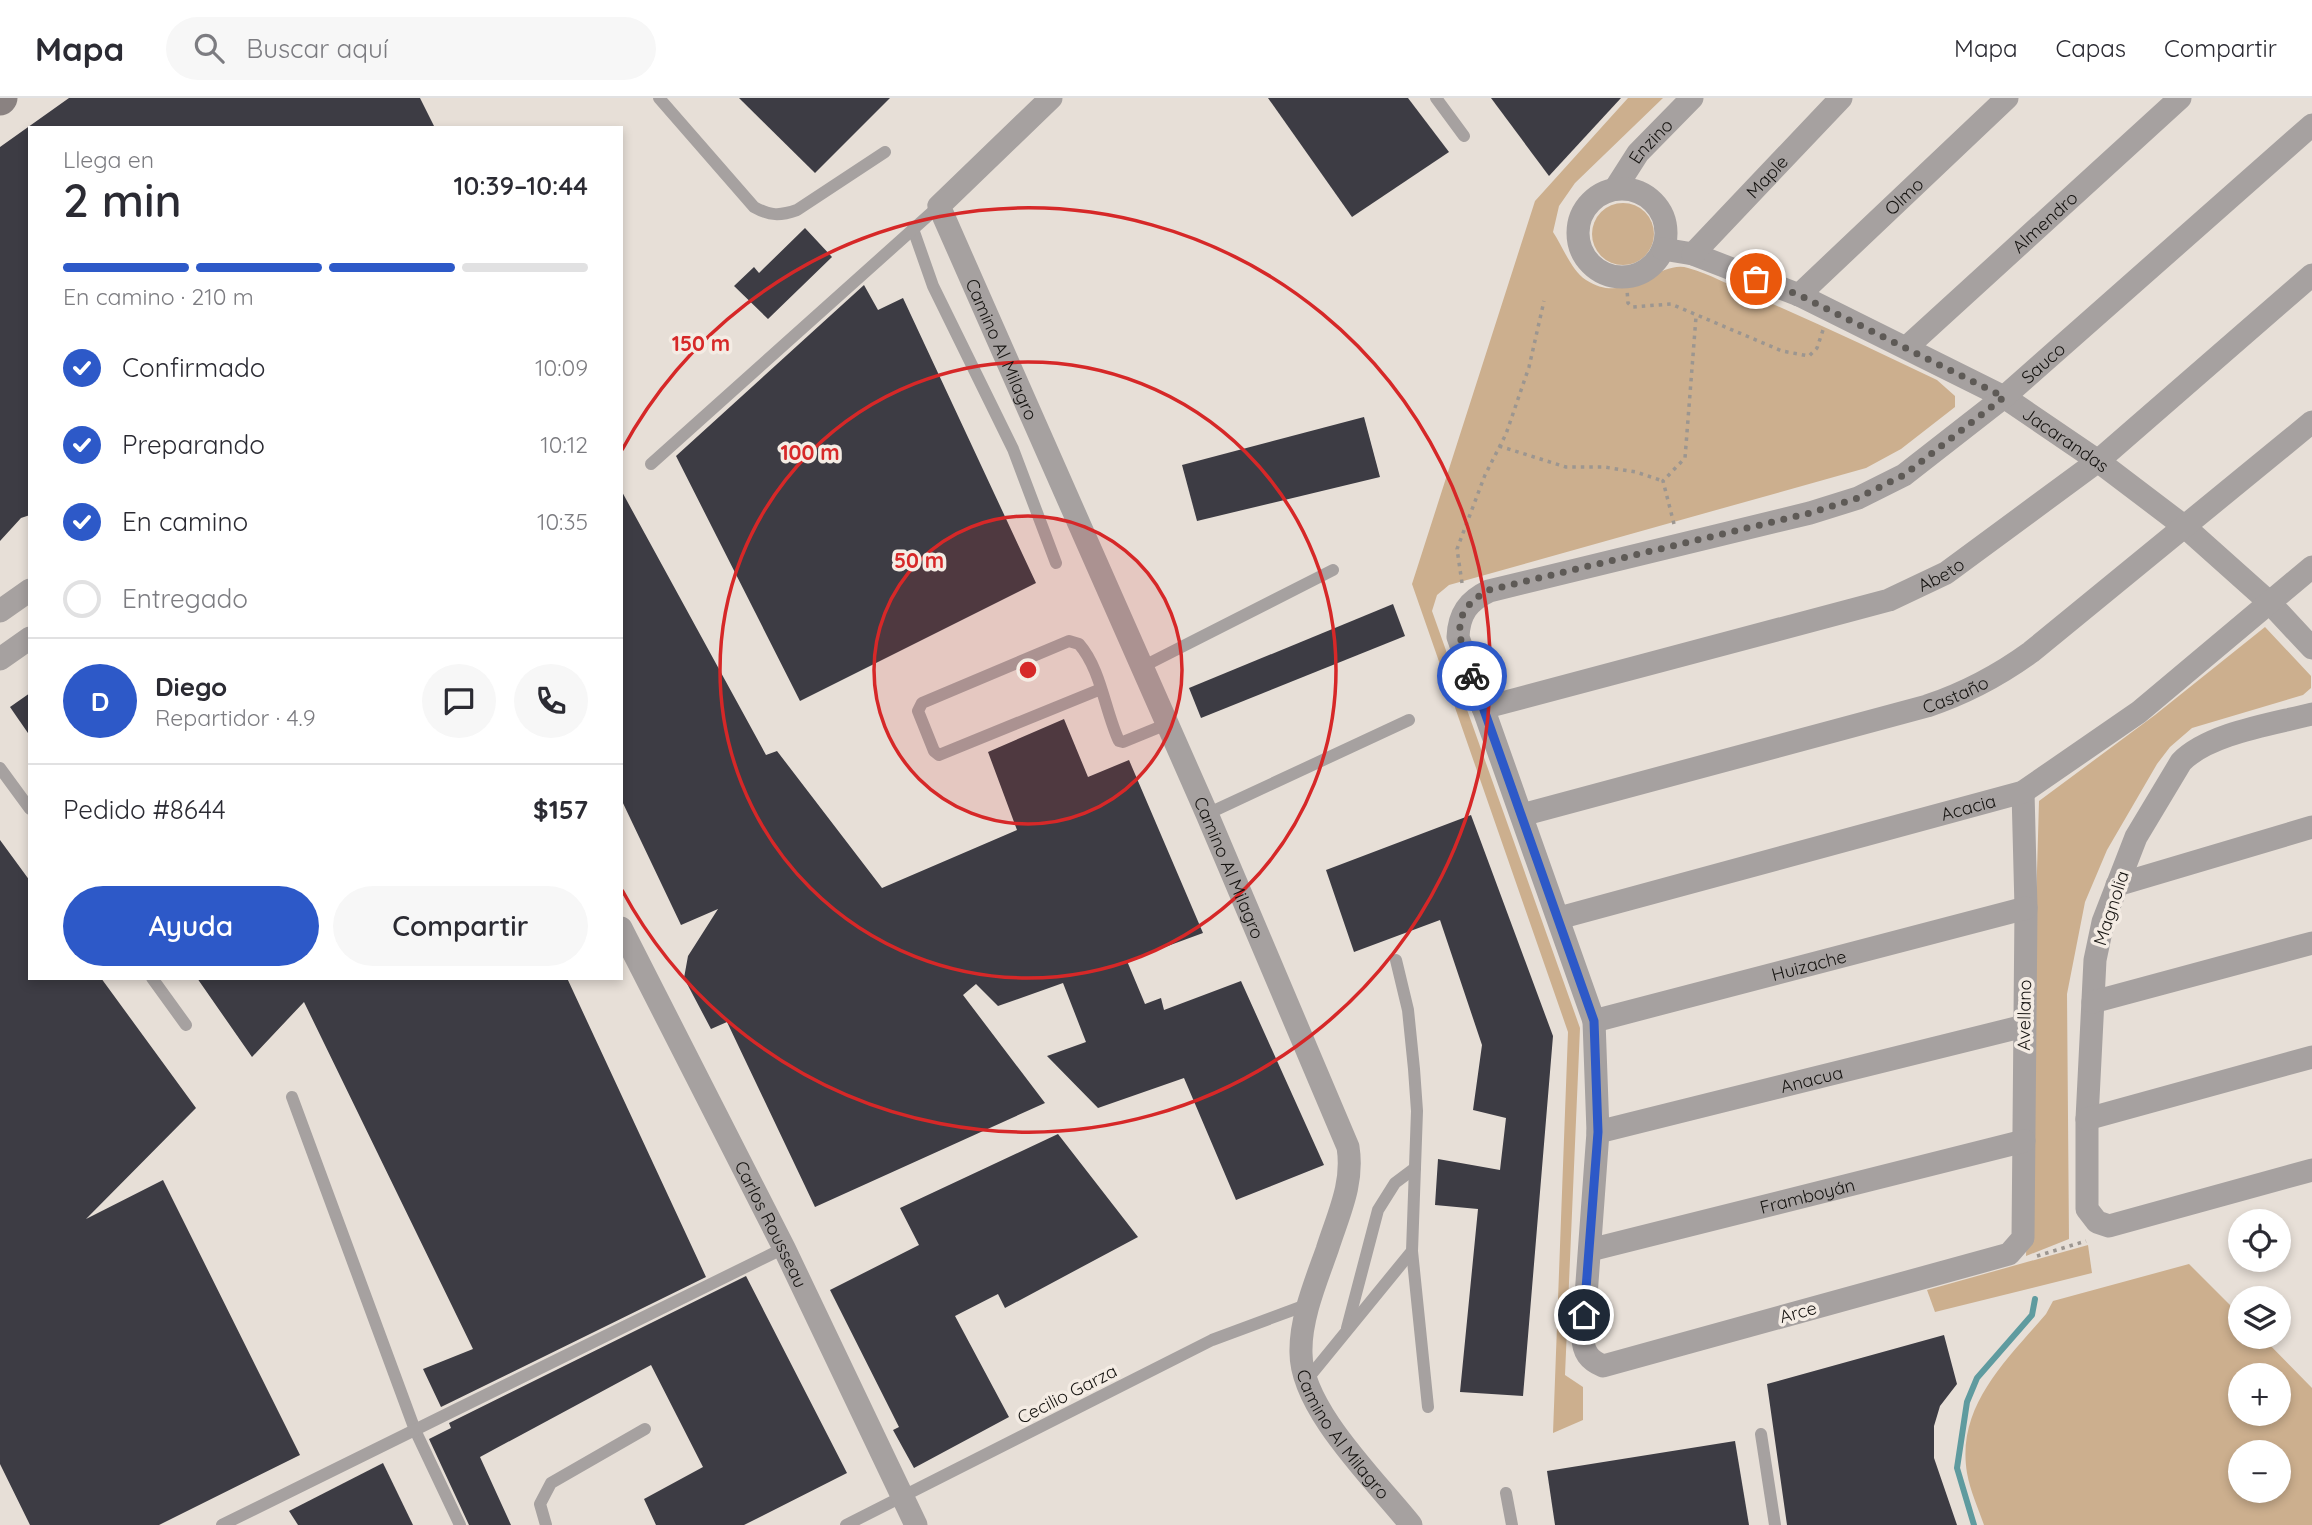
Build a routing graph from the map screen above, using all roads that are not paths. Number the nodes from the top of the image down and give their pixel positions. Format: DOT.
graph roads {
  1 [pos="659,98"];
  2 [pos="1051,98"];
  3 [pos="1436,98"];
  4 [pos="1692,98"];
  5 [pos="1841,98"];
  6 [pos="2007,98"];
  7 [pos="2180,98"];
  8 [pos="2312,125"];
  9 [pos="1464,136"];
  10 [pos="885,152"];
  11 [pos="1615,189"];
  12 [pos="939,206"];
  13 [pos="913,229"];
  14 [pos="1663,249"];
  15 [pos="1693,254"];
  16 [pos="2312,275"];
  17 [pos="1799,295"];
  18 [pos="1907,347"];
  19 [pos="2004,397"];
  20 [pos="2312,422"];
  21 [pos="2098,461"];
  22 [pos="651,464"];
  23 [pos="2185,527"];
  24 [pos="1056,563"];
  25 [pos="2312,567"];
  26 [pos="1333,570"];
  27 [pos="28,591"];
  28 [pos="2269,602"];
  29 [pos="0,611"];
  30 [pos="28,639"];
  31 [pos="2312,648"];
  32 [pos="0,659"];
  33 [pos="1143,667"];
  34 [pos="1101,689"];
  35 [pos="1483,708"];
  36 [pos="2312,713"];
  37 [pos="1409,720"];
  38 [pos="1167,724"];
  39 [pos="0,768"];
  40 [pos="2023,792"];
  41 [pos="28,807"];
  42 [pos="1207,814"];
  43 [pos="1522,815"];
  44 [pos="2312,827"];
  45 [pos="2117,885"];
  46 [pos="2026,908"];
  47 [pos="1559,918"];
  48 [pos="623,932"];
  49 [pos="2312,943"];
  50 [pos="1396,960"];
  51 [pos="153,980"];
  52 [pos="2094,1002"];
  53 [pos="1594,1021"];
  54 [pos="186,1025"];
  55 [pos="2024,1026"];
  56 [pos="2312,1057"];
  57 [pos="292,1097"];
  58 [pos="2087,1119"];
  59 [pos="1598,1132"];
  60 [pos="2024,1141"];
  61 [pos="1415,1168"];
  62 [pos="2312,1170"];
  63 [pos="2016,1246"];
  64 [pos="784,1248"];
  65 [pos="1590,1250"];
  66 [pos="1412,1251"];
  67 [pos="1310,1303"];
  68 [pos="1346,1332"];
  69 [pos="1305,1383"];
  70 [pos="1428,1407"];
  71 [pos="645,1429"];
  72 [pos="415,1430"];
  73 [pos="1761,1434"];
  74 [pos="1506,1493"];
  75 [pos="902,1497"];
  76 [pos="222,1525"];
  77 [pos="460,1525"];
  78 [pos="546,1525"];
  79 [pos="846,1525"];
  80 [pos="916,1525"];
  81 [pos="1411,1525"];
  82 [pos="1512,1525"];
  83 [pos="1775,1525"];
  1 -- 10 [label="lane"];
  2 -- 12 [label="street"];
  3 -- 9 [label="lane"];
  4 -- 11 [label="street, Enzino"];
  5 -- 15 [label="street, Maple"];
  6 -- 17 [label="street, Olmo"];
  7 -- 18 [label="street, Almendro"];
  8 -- 19 [label="street, Sauco"];
  11 -- 14 [label="street"];
  11 -- 14 [label="street"];
  12 -- 13 [label="lane"];
  12 -- 33 [label="street, Camino Al Milagro"];
  13 -- 22 [label="lane"];
  13 -- 24 [label="lane"];
  14 -- 15 [label="street, Jacarandas"];
  15 -- 17 [label="street, Jacarandas"];
  16 -- 21 [label="street, Abeto"];
  17 -- 18 [label="street, Jacarandas"];
  18 -- 19 [label="street, Jacarandas"];
  19 -- 21 [label="street, Jacarandas"];
  19 -- 35 [label="street, Sauco"];
  20 -- 23 [label="street, Castaño"];
  21 -- 23 [label="street, Jacarandas"];
  21 -- 35 [label="street, Abeto"];
  23 -- 28 [label="street, Jacarandas"];
  23 -- 43 [label="street, Castaño"];
  25 -- 28 [label="street, Acacia"];
  26 -- 33 [label="lane"];
  27 -- 29 [label="street"];
  28 -- 31 [label="street, Jacarandas"];
  28 -- 40 [label="street, Acacia"];
  30 -- 32 [label="street"];
  33 -- 38 [label="street, Camino Al Milagro"];
  34 -- 34 [label="lane"];
  34 -- 38 [label="lane"];
  35 -- 43 [label="street"];
  36 -- 45 [label="street, Magnolia"];
  37 -- 42 [label="lane"];
  38 -- 42 [label="street, Camino Al Milagro"];
  39 -- 41 [label="lane"];
  40 -- 46 [label="street, Avellano"];
  40 -- 47 [label="street, Acacia"];
  42 -- 67 [label="street, Camino Al Milagro"];
  43 -- 47 [label="street"];
  44 -- 45 [label="street"];
  45 -- 52 [label="street, Magnolia"];
  46 -- 53 [label="street, Huizache"];
  46 -- 55 [label="street, Avellano"];
  47 -- 53 [label="street"];
  48 -- 64 [label="street, Carlos Rousseau"];
  49 -- 52 [label="street"];
  50 -- 61 [label="lane"];
  51 -- 54 [label="lane"];
  52 -- 58 [label="street, Magnolia"];
  53 -- 59 [label="street"];
  55 -- 59 [label="street, Anacua"];
  55 -- 60 [label="street, Avellano"];
  56 -- 58 [label="street"];
  57 -- 72 [label="lane"];
  58 -- 62 [label="street, Magnolia"];
  59 -- 65 [label="street"];
  60 -- 63 [label="street, Avellano"];
  60 -- 65 [label="street, Framboyán"];
  61 -- 66 [label="lane"];
  61 -- 68 [label="lane"];
  63 -- 65 [label="street, Arce"];
  64 -- 72 [label="lane"];
  64 -- 75 [label="street, Carlos Rousseau"];
  66 -- 68 [label="lane"];
  66 -- 70 [label="lane"];
  67 -- 69 [label="street, Camino Al Milagro"];
  67 -- 75 [label="lane, Cecilio Garza"];
  68 -- 69 [label="lane"];
  69 -- 81 [label="street, Camino Al Milagro"];
  71 -- 78 [label="lane"];
  72 -- 76 [label="lane"];
  72 -- 77 [label="lane"];
  73 -- 83 [label="lane"];
  74 -- 82 [label="lane"];
  75 -- 79 [label="lane, Cecilio Garza"];
  75 -- 80 [label="street, Carlos Rousseau"];
}
